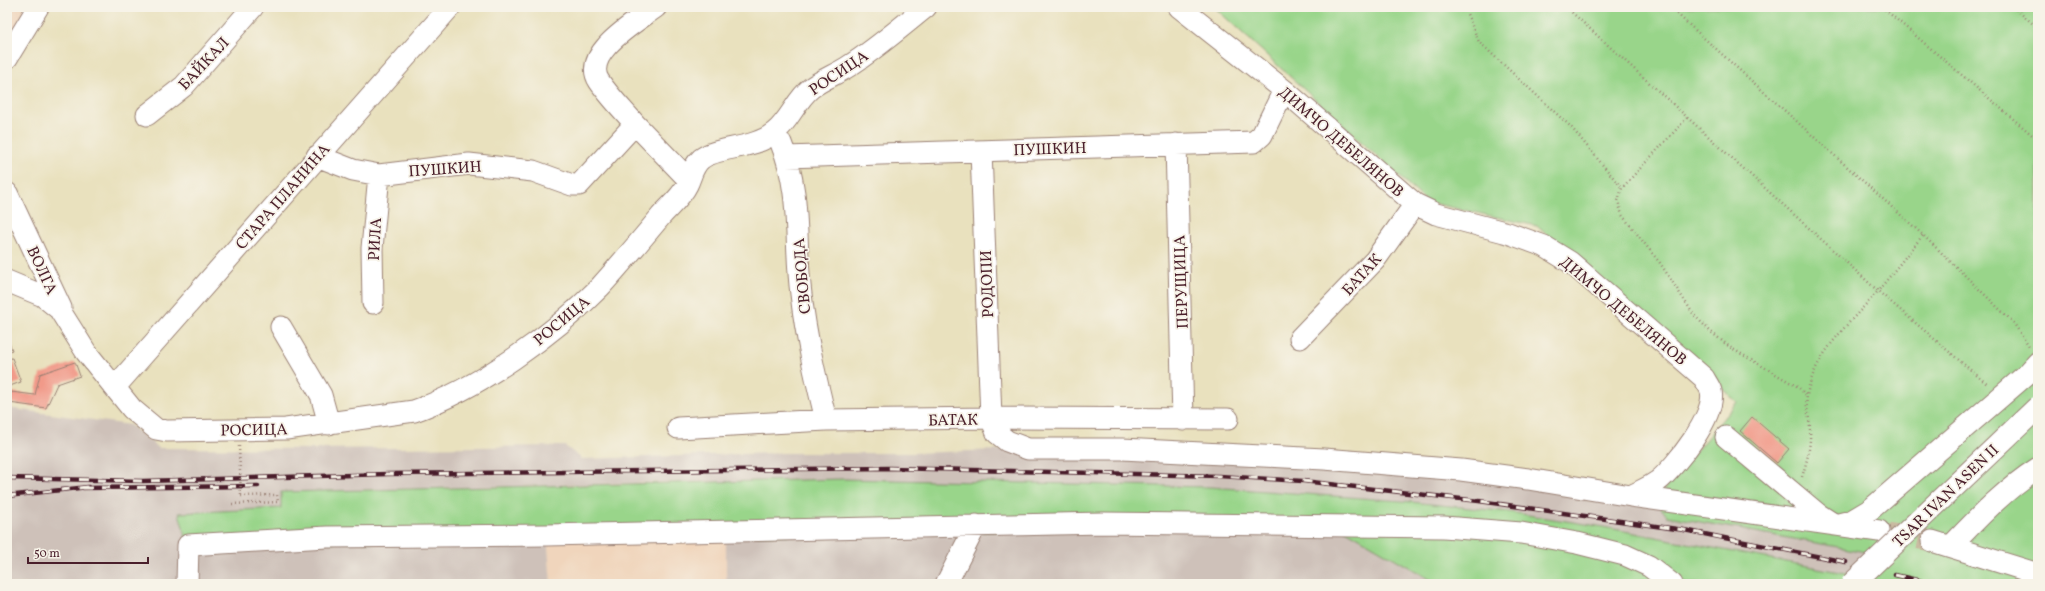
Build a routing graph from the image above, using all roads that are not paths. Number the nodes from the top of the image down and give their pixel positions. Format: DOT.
graph roads {
  1 [pos="38,7"];
  2 [pos="253,7"];
  3 [pos="450,7"];
  4 [pos="656,7"];
  5 [pos="926,7"];
  6 [pos="1180,7"];
  7 [pos="7,58"];
  8 [pos="1284,90"];
  9 [pos="147,115"];
  10 [pos="635,124"];
  11 [pos="776,132"];
  12 [pos="1176,144"];
  13 [pos="981,151"];
  14 [pos="317,156"];
  15 [pos="786,157"];
  16 [pos="379,175"];
  17 [pos="689,180"];
  18 [pos="7,193"];
  19 [pos="1415,204"];
  20 [pos="7,281"];
  21 [pos="373,303"];
  22 [pos="69,325"];
  23 [pos="281,327"];
  24 [pos="1300,338"];
  25 [pos="2036,358"];
  26 [pos="115,387"];
  27 [pos="2038,407"];
  28 [pos="991,418"];
  29 [pos="1228,419"];
  30 [pos="826,420"];
  31 [pos="1184,420"];
  32 [pos="329,424"];
  33 [pos="678,428"];
  34 [pos="1726,437"];
  35 [pos="2038,468"];
  36 [pos="1631,496"];
  37 [pos="976,525"];
  38 [pos="1835,525"];
  39 [pos="1879,531"];
  40 [pos="2038,574"];
  41 [pos="187,584"];
  42 [pos="946,584"];
  43 [pos="1672,584"];
  44 [pos="1852,584"];
  1 -- 7 [label="street"];
  2 -- 9 [label="street, БАЙКАЛ"];
  3 -- 14 [label="street, СТАРА ПЛАНИНА"];
  4 -- 10 [label="street"];
  5 -- 11 [label="street, РОСИЦА"];
  6 -- 8 [label="street, ДИМЧО ДЕБЕЛЯНОВ"];
  8 -- 12 [label="street, ПУШКИН"];
  8 -- 19 [label="street, ДИМЧО ДЕБЕЛЯНОВ"];
  10 -- 16 [label="street, ПУШКИН"];
  10 -- 17 [label="street"];
  11 -- 15 [label="street, СВОБОДА"];
  11 -- 17 [label="street, РОСИЦА"];
  12 -- 13 [label="street, ПУШКИН"];
  12 -- 31 [label="street, ПЕРУЩИЦА"];
  13 -- 15 [label="street, ПУШКИН"];
  13 -- 28 [label="street, РОДОПИ"];
  14 -- 16 [label="street, ПУШКИН"];
  14 -- 26 [label="street, СТАРА ПЛАНИНА"];
  15 -- 30 [label="street, СВОБОДА"];
  16 -- 21 [label="street, РИЛА"];
  17 -- 32 [label="street, РОСИЦА"];
  18 -- 22 [label="street, ВОЛГА"];
  19 -- 24 [label="street, БАТАК"];
  19 -- 36 [label="street, ДИМЧО ДЕБЕЛЯНОВ"];
  20 -- 22 [label="street"];
  22 -- 26 [label="street, РОСИЦА"];
  23 -- 32 [label="street"];
  25 -- 38 [label="street"];
  26 -- 32 [label="street, РОСИЦА"];
  27 -- 44 [label="main road, TSAR IVAN ASEN II, bridge"];
  28 -- 30 [label="street, БАТАК"];
  28 -- 31 [label="street, БАТАК"];
  28 -- 36 [label="street"];
  29 -- 31 [label="street, БАТАК"];
  30 -- 33 [label="street, БАТАК"];
  34 -- 38 [label="street"];
  35 -- 40 [label="street"];
  36 -- 38 [label="street"];
  37 -- 41 [label="street"];
  37 -- 42 [label="street"];
  37 -- 43 [label="street"];
  38 -- 39 [label="street"];
}
